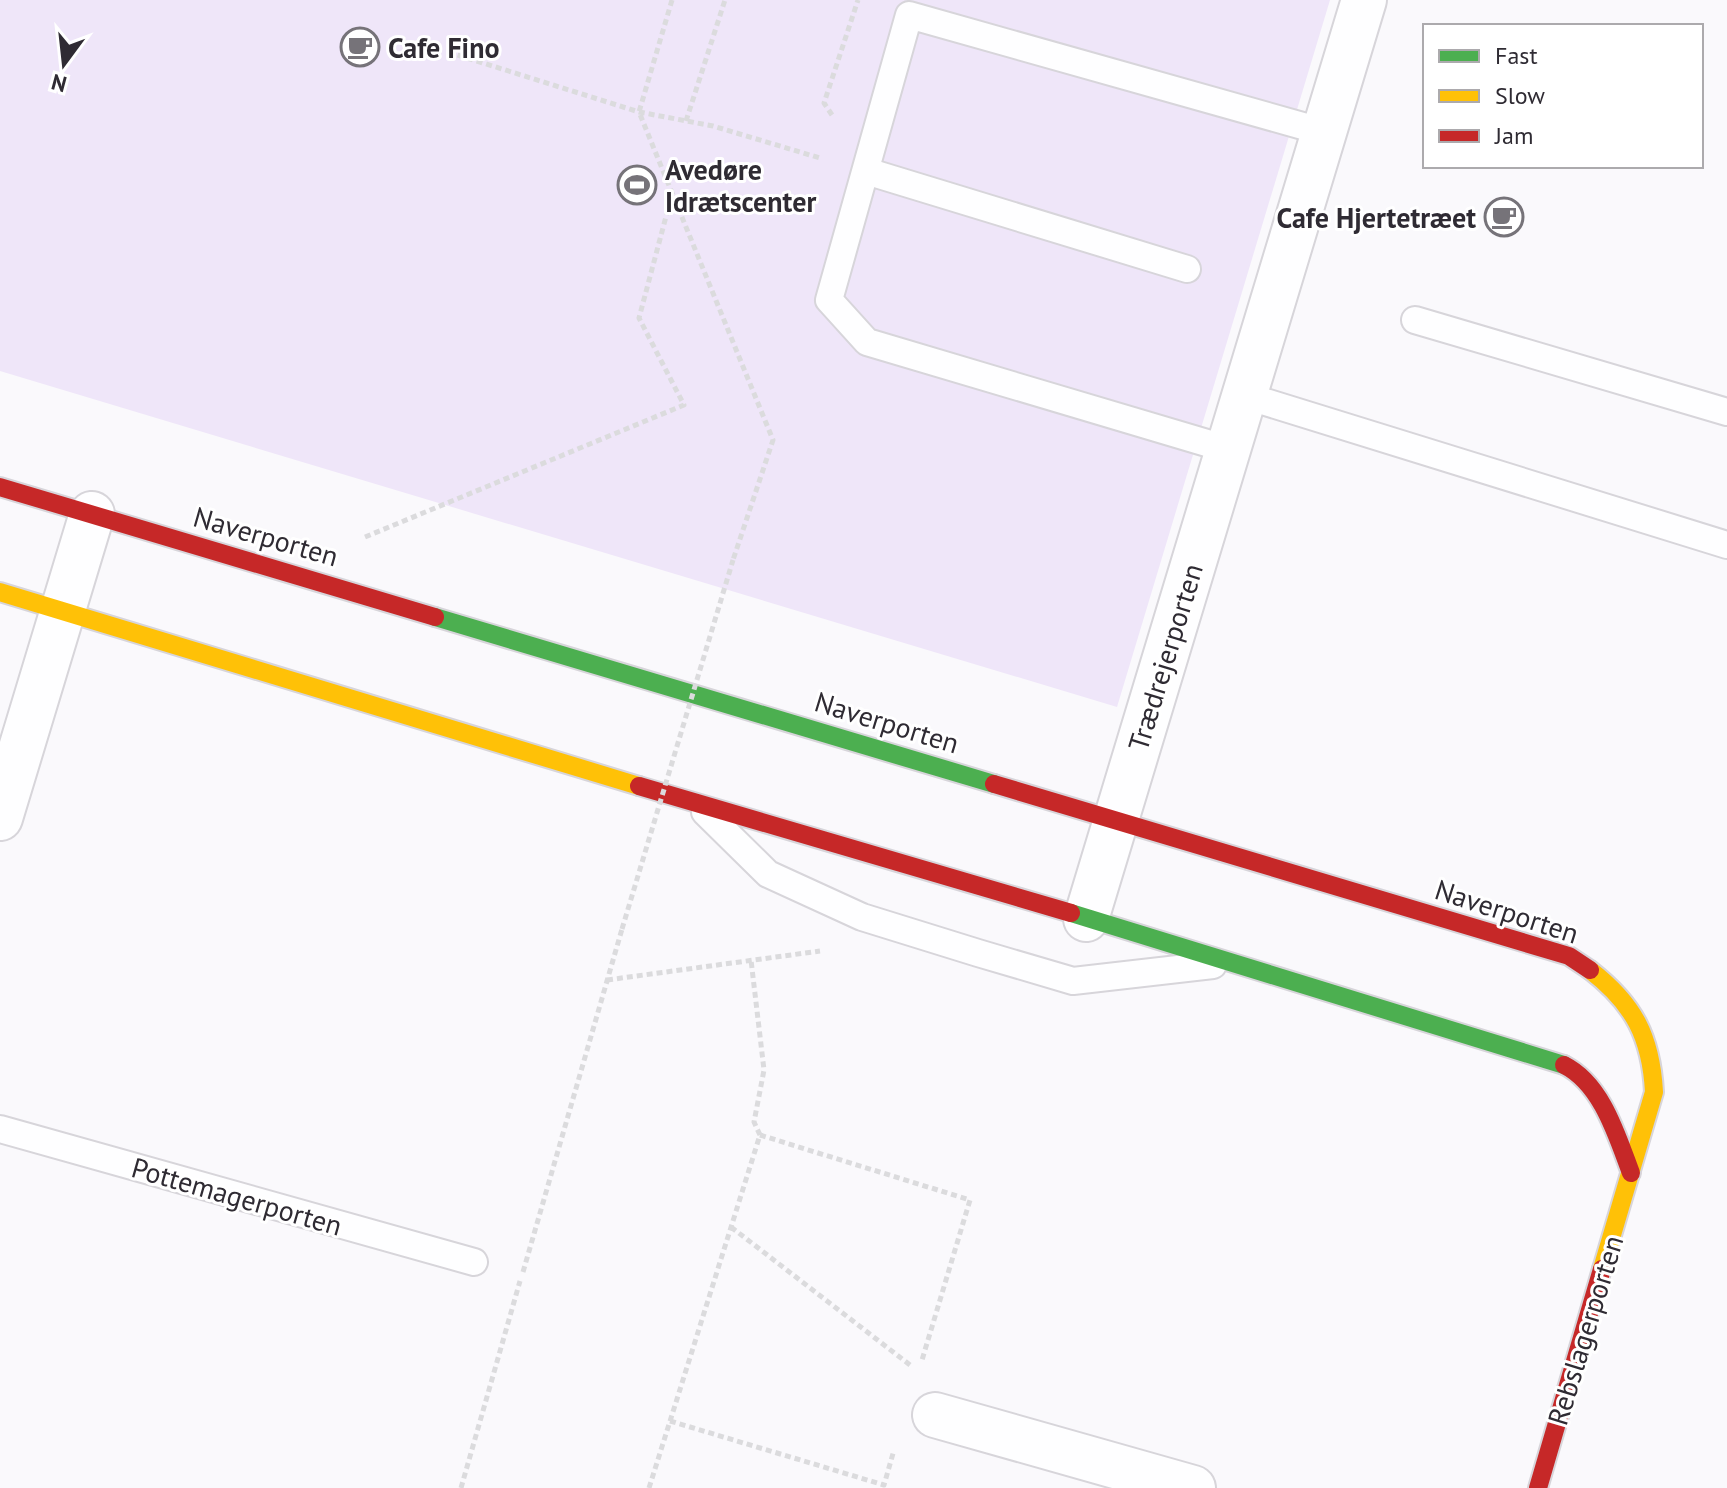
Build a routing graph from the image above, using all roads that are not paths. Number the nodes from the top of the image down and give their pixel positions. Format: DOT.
graph roads {
  1 [pos="1364,0"];
  2 [pos="1324,132"];
  3 [pos="866,171"];
  4 [pos="1187,269"];
  5 [pos="1415,320"];
  6 [pos="1243,395"];
  7 [pos="1727,412"];
  8 [pos="1227,449"];
  9 [pos="0,487"];
  10 [pos="92,514"];
  11 [pos="1727,545"];
  12 [pos="0,592"];
  13 [pos="62,611"];
  14 [pos="693,802"];
  15 [pos="0,818"];
  16 [pos="1115,820"];
  17 [pos="1086,919"];
  18 [pos="1237,962"];
  19 [pos="0,1129"];
  20 [pos="1631,1173"];
  21 [pos="474,1262"];
  22 [pos="935,1415"];
  23 [pos="1193,1488"];
  24 [pos="1538,1488"];
  1 -- 2 [label="street, Trædrejerporten"];
  2 -- 3 [label="lane"];
  2 -- 6 [label="street, Trædrejerporten"];
  3 -- 4 [label="lane"];
  3 -- 8 [label="lane"];
  5 -- 7 [label="lane"];
  6 -- 8 [label="street, Trædrejerporten"];
  6 -- 11 [label="lane"];
  8 -- 16 [label="street, Trædrejerporten"];
  9 -- 10 [label="street, Naverporten"];
  10 -- 13 [label="street"];
  10 -- 16 [label="street, Naverporten"];
  12 -- 13 [label="street"];
  13 -- 14 [label="street"];
  13 -- 15 [label="street"];
  14 -- 17 [label="street"];
  14 -- 18 [label="lane"];
  16 -- 17 [label="street, Trædrejerporten"];
  16 -- 20 [label="street, Naverporten"];
  17 -- 18 [label="street"];
  18 -- 20 [label="street"];
  19 -- 21 [label="lane, Pottemagerporten"];
  20 -- 24 [label="street, Rebslagerporten"];
  22 -- 23 [label="street"];
}
